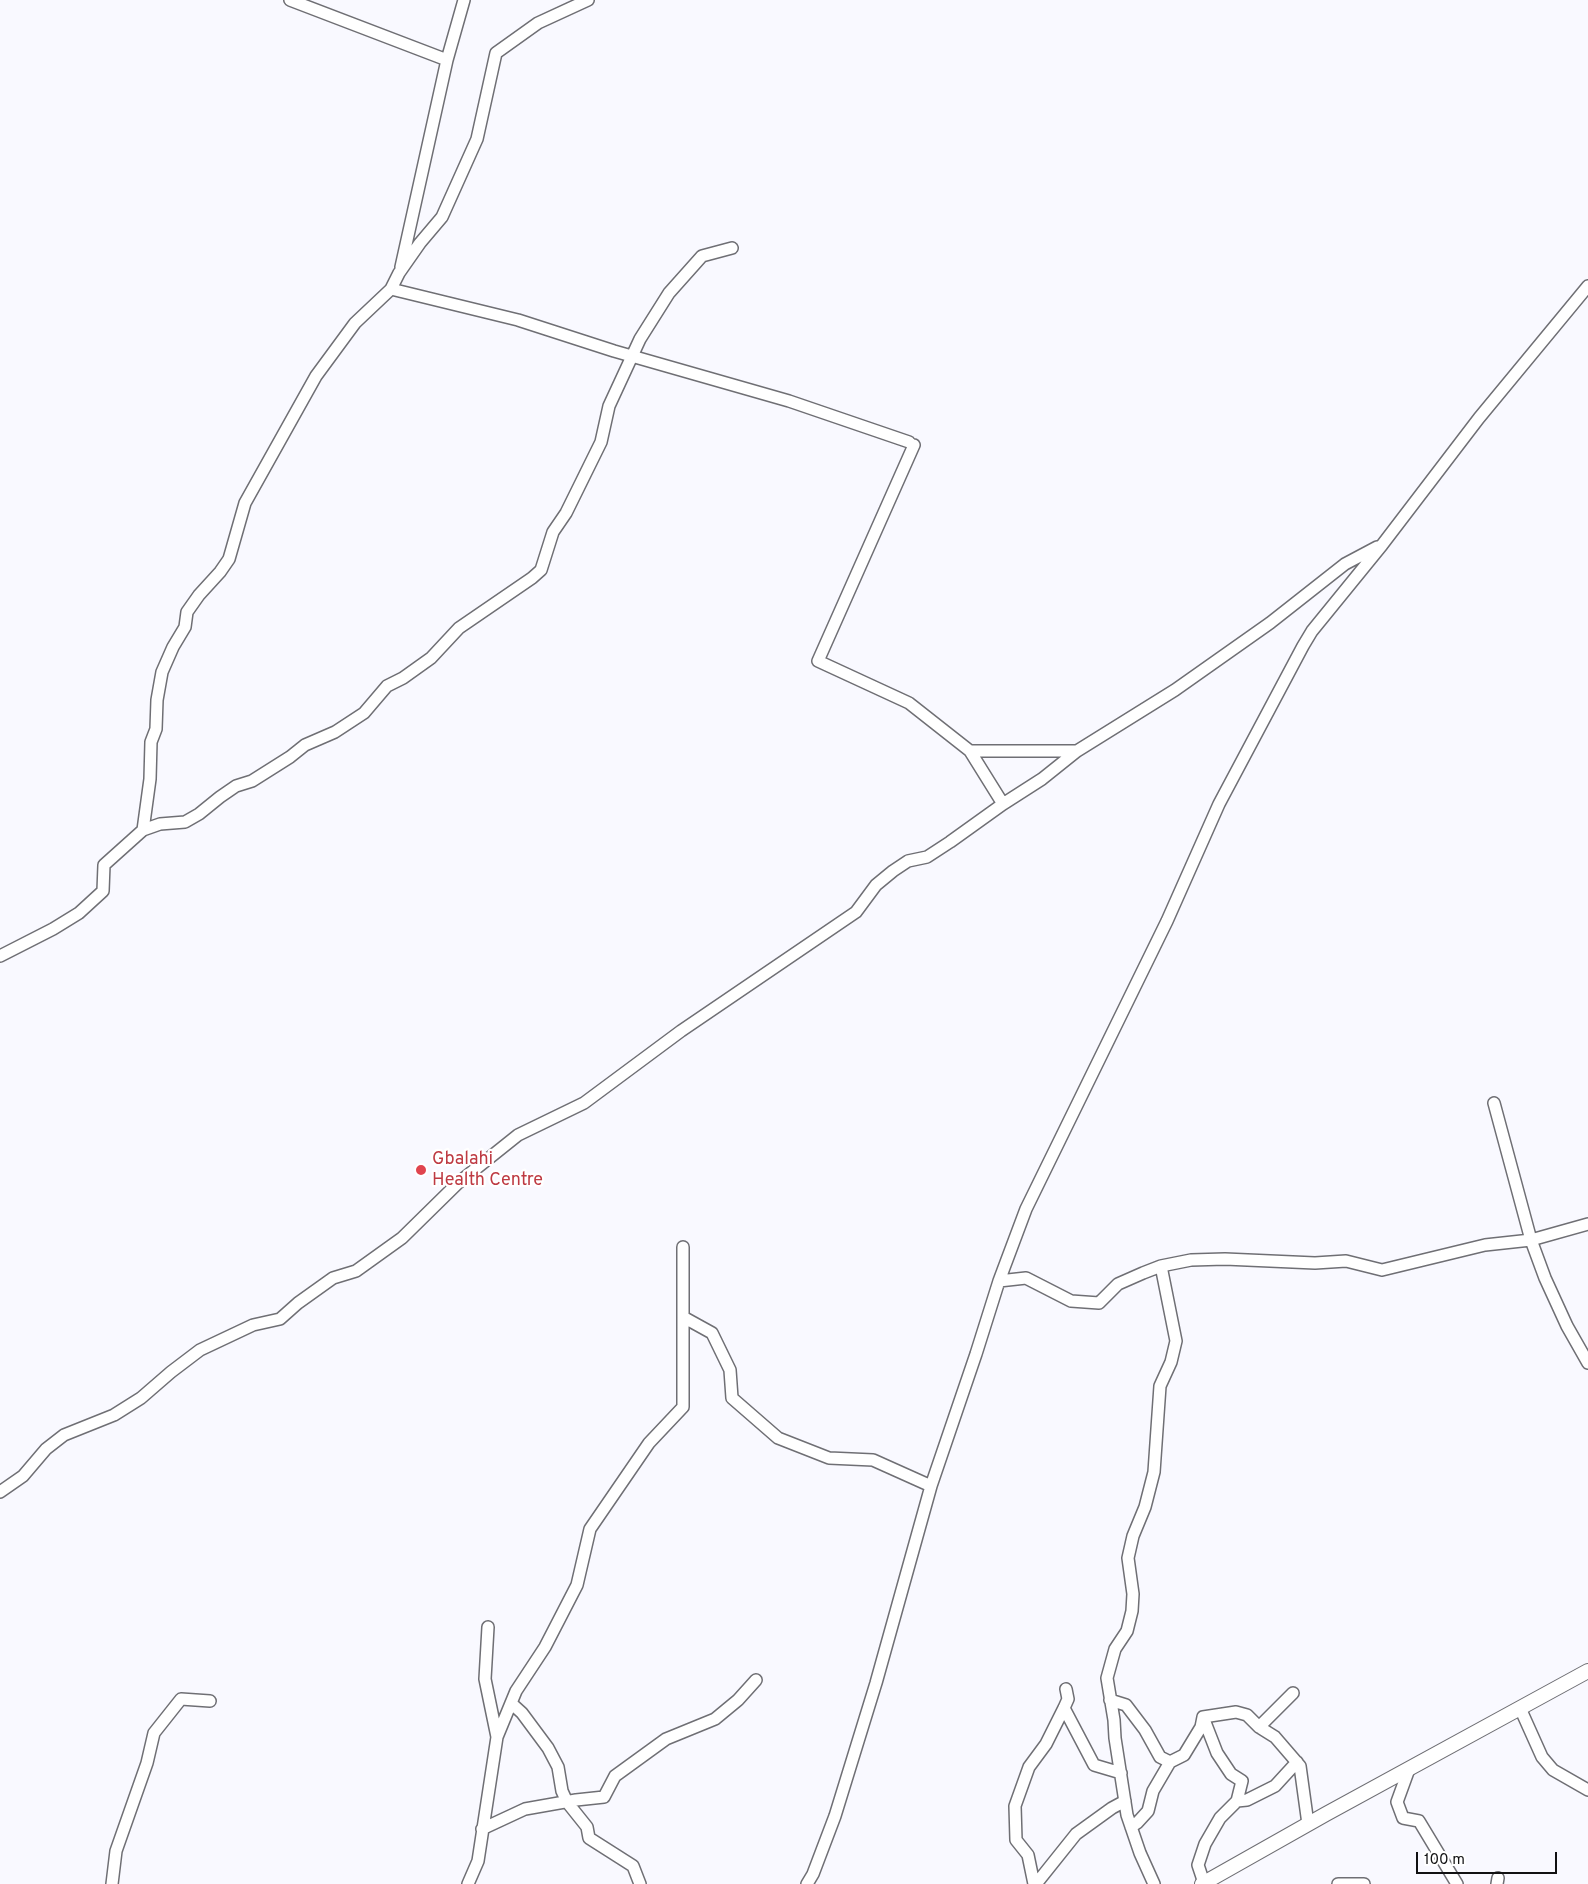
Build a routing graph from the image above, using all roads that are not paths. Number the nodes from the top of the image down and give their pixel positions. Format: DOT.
graph roads {
  1 [pos="290,0"];
  2 [pos="464,0"];
  3 [pos="588,0"];
  4 [pos="448,60"];
  5 [pos="732,248"];
  6 [pos="399,273"];
  7 [pos="1588,286"];
  8 [pos="391,288"];
  9 [pos="632,356"];
  10 [pos="1382,545"];
  11 [pos="970,751"];
  12 [pos="1077,751"];
  13 [pos="1003,804"];
  14 [pos="143,830"];
  15 [pos="0,956"];
  16 [pos="1494,1103"];
  17 [pos="1588,1224"];
  18 [pos="1531,1240"];
  19 [pos="683,1247"];
  20 [pos="1161,1266"];
  21 [pos="999,1280"];
  22 [pos="683,1317"];
  23 [pos="1588,1363"];
  24 [pos="931,1486"];
  25 [pos="0,1492"];
  26 [pos="488,1627"];
  27 [pos="1588,1671"];
  28 [pos="756,1680"];
  29 [pos="1066,1689"];
  30 [pos="1293,1693"];
  31 [pos="1110,1700"];
  32 [pos="210,1701"];
  33 [pos="511,1703"];
  34 [pos="1064,1708"];
  35 [pos="1520,1708"];
  36 [pos="1203,1717"];
  37 [pos="1259,1727"];
  38 [pos="497,1737"];
  39 [pos="1170,1762"];
  40 [pos="1297,1762"];
  41 [pos="1409,1769"];
  42 [pos="1121,1773"];
  43 [pos="1588,1790"];
  44 [pos="1125,1801"];
  45 [pos="1237,1801"];
  46 [pos="567,1802"];
  47 [pos="1308,1824"];
  48 [pos="1131,1827"];
  49 [pos="482,1829"];
  50 [pos="112,1884"];
  51 [pos="468,1884"];
  52 [pos="640,1884"];
  53 [pos="807,1884"];
  54 [pos="1036,1884"];
  55 [pos="1154,1884"];
  56 [pos="1203,1884"];
  57 [pos="1338,1884"];
  58 [pos="1364,1884"];
  59 [pos="1458,1884"];
  1 -- 4 [label="street"];
  2 -- 4 [label="street"];
  3 -- 6 [label="street"];
  4 -- 6 [label="street"];
  5 -- 9 [label="street"];
  6 -- 8 [label="street"];
  7 -- 10 [label="street"];
  8 -- 9 [label="street"];
  8 -- 14 [label="street"];
  9 -- 11 [label="street"];
  9 -- 14 [label="street"];
  10 -- 12 [label="street"];
  10 -- 21 [label="street"];
  11 -- 12 [label="street"];
  11 -- 13 [label="street"];
  12 -- 13 [label="street"];
  13 -- 25 [label="street"];
  14 -- 15 [label="street"];
  16 -- 18 [label="street"];
  17 -- 18 [label="street"];
  18 -- 20 [label="street"];
  18 -- 23 [label="street"];
  19 -- 22 [label="street"];
  20 -- 21 [label="street"];
  20 -- 31 [label="street"];
  21 -- 24 [label="street"];
  22 -- 24 [label="street"];
  22 -- 33 [label="street"];
  24 -- 53 [label="street"];
  26 -- 38 [label="street"];
  27 -- 35 [label="street"];
  28 -- 46 [label="street"];
  29 -- 34 [label="street"];
  30 -- 37 [label="street"];
  31 -- 39 [label="street"];
  31 -- 42 [label="street"];
  32 -- 50 [label="street"];
  33 -- 38 [label="street"];
  33 -- 46 [label="street"];
  34 -- 42 [label="street"];
  34 -- 54 [label="street"];
  35 -- 41 [label="street"];
  35 -- 43 [label="street"];
  36 -- 37 [label="street"];
  36 -- 39 [label="street"];
  36 -- 45 [label="street"];
  37 -- 40 [label="street"];
  38 -- 49 [label="street"];
  39 -- 48 [label="street"];
  40 -- 45 [label="street"];
  40 -- 47 [label="street"];
  41 -- 47 [label="street"];
  41 -- 59 [label="street"];
  42 -- 44 [label="street"];
  44 -- 48 [label="street"];
  44 -- 54 [label="street"];
  45 -- 56 [label="street"];
  46 -- 49 [label="street"];
  46 -- 52 [label="street"];
  47 -- 56 [label="street"];
  48 -- 55 [label="street"];
  49 -- 51 [label="street"];
  57 -- 58 [label="street"];
}
